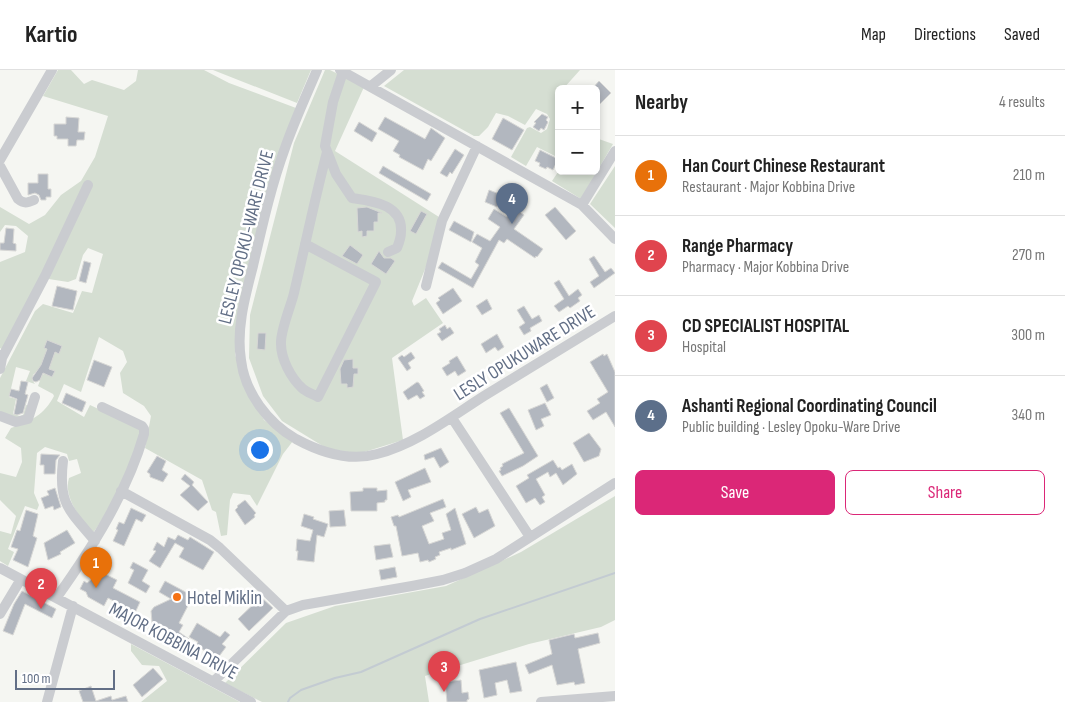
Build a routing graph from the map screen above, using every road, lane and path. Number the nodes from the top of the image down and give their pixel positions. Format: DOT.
graph roads {
  1 [pos="52,70"];
  2 [pos="317,70"];
  3 [pos="392,70"];
  4 [pos="342,71"];
  5 [pos="370,86"];
  6 [pos="477,146"];
  7 [pos="615,151"];
  8 [pos="327,152"];
  9 [pos="1,156"];
  10 [pos="0,166"];
  11 [pos="88,185"];
  12 [pos="34,200"];
  13 [pos="582,204"];
  14 [pos="615,239"];
  15 [pos="305,244"];
  16 [pos="388,252"];
  17 [pos="426,286"];
  18 [pos="615,316"];
  19 [pos="1,356"];
  20 [pos="0,369"];
  21 [pos="35,398"];
  22 [pos="102,408"];
  23 [pos="0,416"];
  24 [pos="452,418"];
  25 [pos="63,461"];
  26 [pos="615,483"];
  27 [pos="121,491"];
  28 [pos="530,537"];
  29 [pos="95,541"];
  30 [pos="0,568"];
  31 [pos="21,579"];
  32 [pos="57,597"];
  33 [pos="73,606"];
  34 [pos="286,611"];
  35 [pos="0,614"];
  36 [pos="214,681"];
  37 [pos="615,696"];
  38 [pos="46,702"];
  39 [pos="251,702"];
  40 [pos="541,702"];
  1 -- 9 [label="street"];
  2 -- 24 [label="street, LESLEY OPOKU-WARE DRIVE"];
  3 -- 5 [label="street"];
  4 -- 5 [label="street"];
  4 -- 8 [label="street"];
  5 -- 6 [label="street"];
  6 -- 13 [label="street"];
  6 -- 17 [label="street"];
  7 -- 13 [label="street"];
  8 -- 15 [label="street"];
  8 -- 16 [label="street"];
  10 -- 12 [label="street"];
  11 -- 19 [label="street"];
  13 -- 14 [label="street"];
  15 -- 15 [label="street"];
  18 -- 24 [label="street, LESLY OPUKUWARE DRIVE"];
  19 -- 20 [label="street"];
  21 -- 23 [label="street"];
  22 -- 27 [label="street"];
  24 -- 28 [label="street"];
  25 -- 29 [label="street"];
  26 -- 28 [label="street"];
  27 -- 29 [label="street"];
  27 -- 34 [label="street"];
  28 -- 34 [label="street"];
  29 -- 32 [label="street"];
  30 -- 31 [label="street, MAJOR KOBBINA DRIVE"];
  31 -- 32 [label="street, MAJOR KOBBINA DRIVE"];
  31 -- 35 [label="street"];
  32 -- 33 [label="street, MAJOR KOBBINA DRIVE"];
  33 -- 36 [label="street, MAJOR KOBBINA DRIVE"];
  33 -- 38 [label="street"];
  34 -- 36 [label="street"];
  36 -- 39 [label="street, MAJOR KOBBINA DRIVE"];
  37 -- 40 [label="street"];
}
